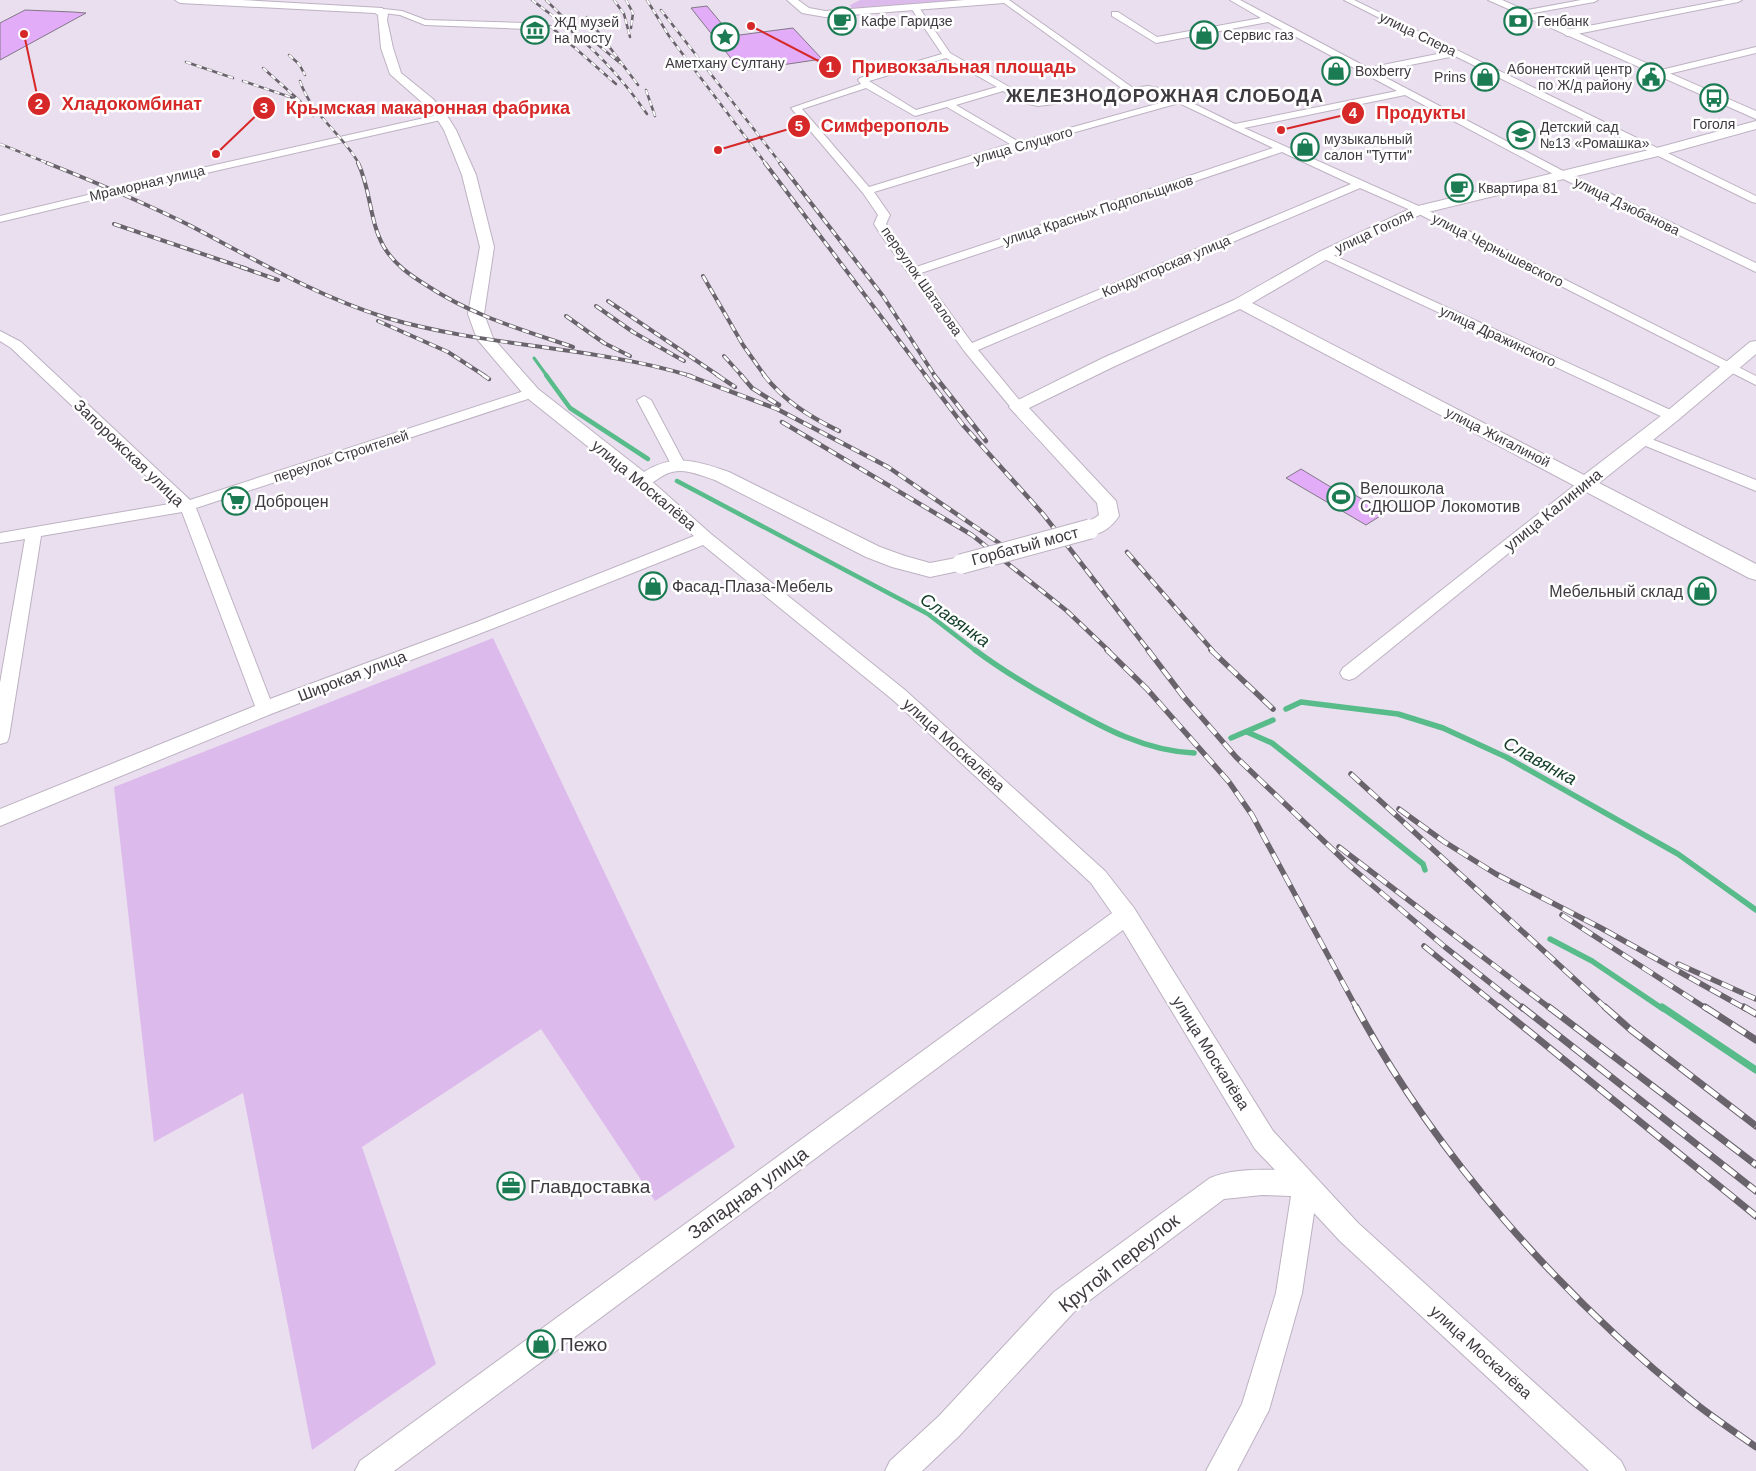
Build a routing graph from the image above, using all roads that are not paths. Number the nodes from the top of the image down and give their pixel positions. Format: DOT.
graph roads {
  1 [pos="180,0"];
  2 [pos="792,0"];
  3 [pos="1004,0"];
  4 [pos="1234,0"];
  5 [pos="1348,0"];
  6 [pos="1493,0"];
  7 [pos="1594,0"];
  8 [pos="1738,0"];
  9 [pos="251,2"];
  10 [pos="400,3"];
  11 [pos="915,8"];
  12 [pos="378,10"];
  13 [pos="1522,13"];
  14 [pos="1115,14"];
  15 [pos="1269,19"];
  16 [pos="526,26"];
  17 [pos="1567,33"];
  18 [pos="1756,50"];
  19 [pos="1456,53"];
  20 [pos="947,55"];
  21 [pos="1364,71"];
  22 [pos="1660,73"];
  23 [pos="867,85"];
  24 [pos="1005,88"];
  25 [pos="1131,91"];
  26 [pos="1405,92"];
  27 [pos="1180,100"];
  28 [pos="948,104"];
  29 [pos="1756,115"];
  30 [pos="442,117"];
  31 [pos="1756,125"];
  32 [pos="1234,127"];
  33 [pos="1018,146"];
  34 [pos="1284,148"];
  35 [pos="1657,152"];
  36 [pos="1560,174"];
  37 [pos="1362,183"];
  38 [pos="867,191"];
  39 [pos="1756,200"];
  40 [pos="1419,210"];
  41 [pos="0,219"];
  42 [pos="1324,255"];
  43 [pos="1756,268"];
  44 [pos="913,272"];
  45 [pos="1240,303"];
  46 [pos="0,336"];
  47 [pos="1756,346"];
  48 [pos="970,349"];
  49 [pos="1729,368"];
  50 [pos="1756,381"];
  51 [pos="532,393"];
  52 [pos="644,400"];
  53 [pos="1018,407"];
  54 [pos="1672,416"];
  55 [pos="1642,440"];
  56 [pos="679,466"];
  57 [pos="643,482"];
  58 [pos="1585,484"];
  59 [pos="1756,486"];
  60 [pos="186,506"];
  61 [pos="34,533"];
  62 [pos="0,538"];
  63 [pos="705,538"];
  64 [pos="1756,573"];
  65 [pos="1349,673"];
  66 [pos="265,709"];
  67 [pos="0,737"];
  68 [pos="0,818"];
  69 [pos="1126,915"];
  70 [pos="1306,1184"];
  71 [pos="370,1471"];
  72 [pos="900,1471"];
  73 [pos="1221,1471"];
  74 [pos="1611,1471"];
  1 -- 9 [label="main road"];
  2 -- 11 [label="main road"];
  3 -- 11 [label="main road"];
  3 -- 25 [label="street"];
  4 -- 15 [label="street, улица Дзюбанова"];
  5 -- 19 [label="street, улица Спера"];
  6 -- 13 [label="main road"];
  7 -- 13 [label="street"];
  8 -- 17 [label="street"];
  9 -- 12 [label="main road"];
  10 -- 12 [label="street"];
  11 -- 20 [label="street"];
  12 -- 16 [label="street"];
  12 -- 30 [label="main road, улица Москалёва"];
  13 -- 17 [label="main road"];
  14 -- 15 [label="street"];
  15 -- 21 [label="street, улица Дзюбанова"];
  17 -- 22 [label="main road"];
  18 -- 22 [label="street"];
  19 -- 21 [label="street"];
  19 -- 35 [label="street, улица Спера"];
  20 -- 23 [label="street"];
  20 -- 24 [label="street"];
  21 -- 26 [label="street, улица Дзюбанова"];
  22 -- 29 [label="main road"];
  23 -- 28 [label="street"];
  23 -- 38 [label="street, переулок Шаталова"];
  24 -- 25 [label="street"];
  24 -- 28 [label="street"];
  25 -- 27 [label="street, улица Чернышевского"];
  26 -- 32 [label="street"];
  26 -- 36 [label="street, улица Дзюбанова"];
  27 -- 32 [label="street, улица Чернышевского"];
  27 -- 33 [label="street, улица Слуцкого"];
  28 -- 33 [label="street"];
  30 -- 41 [label="street, Мраморная улица"];
  30 -- 51 [label="main road, улица Москалёва"];
  31 -- 35 [label="main road, улица Гоголя"];
  32 -- 34 [label="street, улица Чернышевского"];
  33 -- 38 [label="street, улица Слуцкого"];
  34 -- 37 [label="street, улица Чернышевского"];
  34 -- 44 [label="street, улица Красных Подпольщиков"];
  35 -- 36 [label="main road, улица Гоголя"];
  35 -- 39 [label="street, улица Спера"];
  36 -- 40 [label="main road, улица Гоголя"];
  36 -- 43 [label="street, улица Дзюбанова"];
  37 -- 40 [label="street, улица Чернышевского"];
  37 -- 48 [label="street, Кондукторская улица"];
  38 -- 44 [label="street, переулок Шаталова"];
  40 -- 42 [label="main road, улица Гоголя"];
  40 -- 49 [label="street, улица Чернышевского"];
  42 -- 45 [label="main road, улица Гоголя"];
  42 -- 54 [label="street, улица Дражинского"];
  44 -- 48 [label="street, переулок Шаталова"];
  45 -- 53 [label="main road, улица Гоголя"];
  45 -- 58 [label="main road, улица Жигалиной"];
  46 -- 60 [label="street, Запорожская улица"];
  47 -- 49 [label="main road, улица Калинина"];
  48 -- 53 [label="street, переулок Шаталова"];
  49 -- 50 [label="street, улица Чернышевского"];
  49 -- 54 [label="main road, улица Калинина"];
  51 -- 57 [label="main road, улица Москалёва"];
  51 -- 60 [label="street, переулок Строителей"];
  52 -- 56 [label="street"];
  53 -- 56 [label="main road, Горбатый мост, bridge"];
  54 -- 55 [label="main road, улица Калинина"];
  55 -- 58 [label="main road, улица Калинина"];
  55 -- 59 [label="street"];
  56 -- 57 [label="main road"];
  57 -- 63 [label="street, улица Москалёва"];
  58 -- 64 [label="main road, улица Жигалиной"];
  58 -- 65 [label="street, улица Калинина"];
  60 -- 61 [label="street, переулок Строителей"];
  60 -- 66 [label="street, Запорожская улица"];
  61 -- 62 [label="street, переулок Строителей"];
  61 -- 67 [label="street"];
  63 -- 66 [label="street, Широкая улица"];
  63 -- 69 [label="street, улица Москалёва"];
  66 -- 68 [label="street, Широкая улица"];
  69 -- 70 [label="street, улица Москалёва"];
  69 -- 71 [label="street, Западная улица"];
  70 -- 72 [label="street, Крутой переулок"];
  70 -- 73 [label="street"];
  70 -- 74 [label="street, улица Москалёва"];
}
